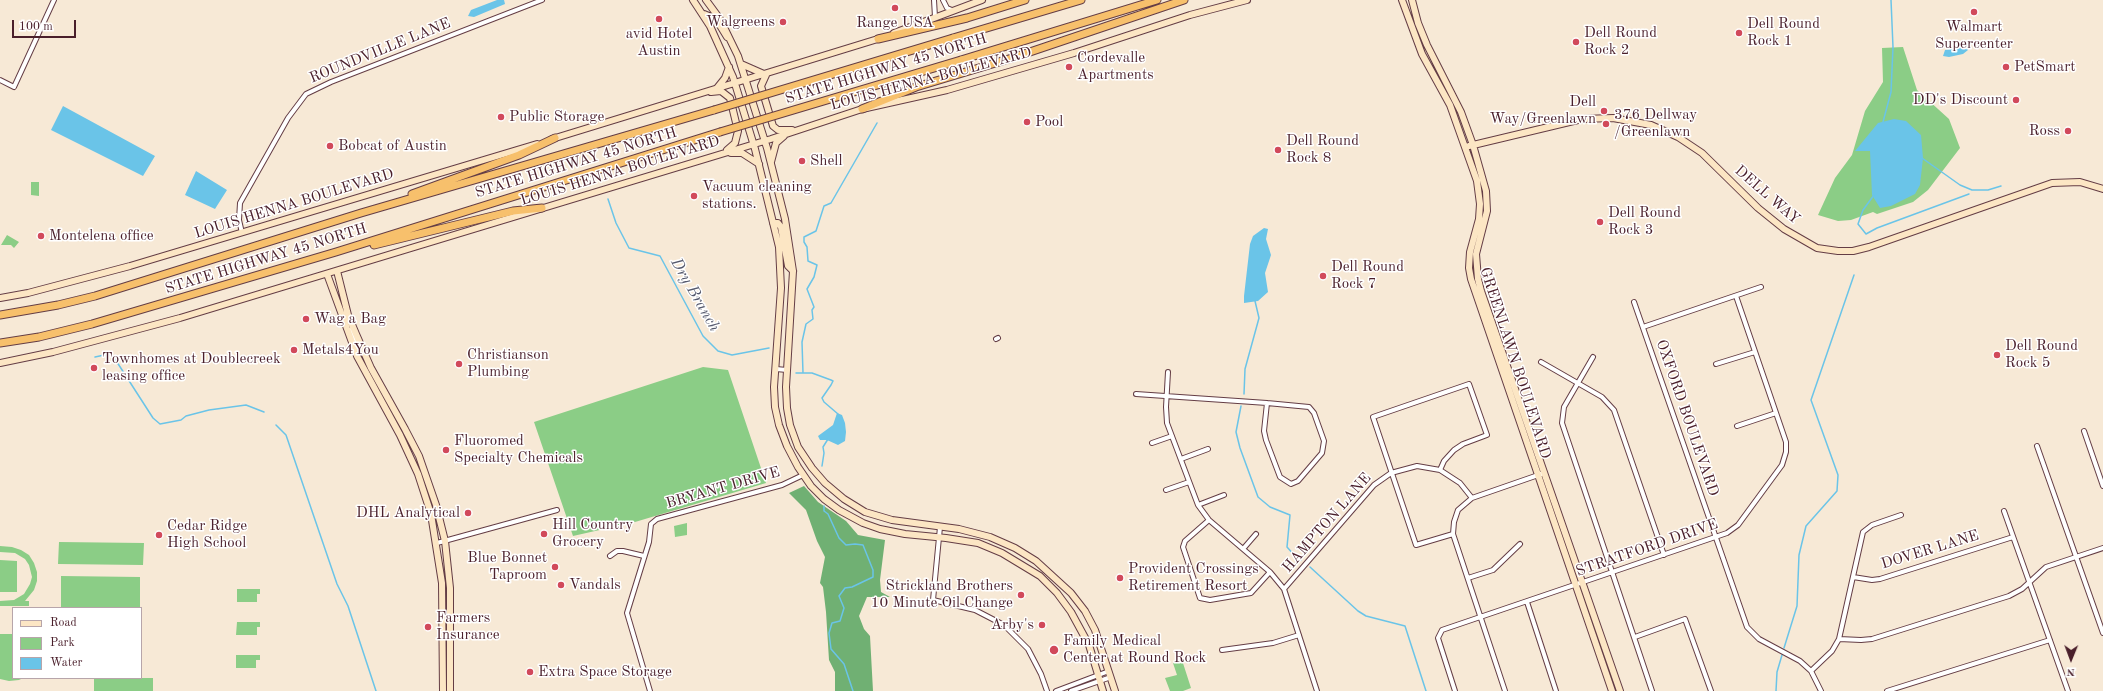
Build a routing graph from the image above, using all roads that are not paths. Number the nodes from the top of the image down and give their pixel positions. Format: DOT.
graph roads {
  1 [pos="54,0"];
  2 [pos="542,0"];
  3 [pos="693,0"];
  4 [pos="706,0"];
  5 [pos="934,0"];
  6 [pos="944,0"];
  7 [pos="982,0"];
  8 [pos="1025,0"];
  9 [pos="1081,0"];
  10 [pos="1157,0"];
  11 [pos="1184,0"];
  12 [pos="1247,0"];
  13 [pos="1402,0"];
  14 [pos="1412,0"];
  15 [pos="952,10"];
  16 [pos="704,14"];
  17 [pos="935,17"];
  18 [pos="1414,35"];
  19 [pos="730,39"];
  20 [pos="878,39"];
  21 [pos="1426,45"];
  22 [pos="741,64"];
  23 [pos="729,67"];
  24 [pos="766,75"];
  25 [pos="0,80"];
  26 [pos="746,80"];
  27 [pos="735,83"];
  28 [pos="717,88"];
  29 [pos="706,92"];
  30 [pos="862,109"];
  31 [pos="797,130"];
  32 [pos="786,134"];
  33 [pos="555,138"];
  34 [pos="764,141"];
  35 [pos="753,144"];
  36 [pos="1473,145"];
  37 [pos="1466,147"];
  38 [pos="724,152"];
  39 [pos="759,164"];
  40 [pos="771,164"];
  41 [pos="2103,189"];
  42 [pos="542,208"];
  43 [pos="361,213"];
  44 [pos="773,223"];
  45 [pos="242,233"];
  46 [pos="336,252"];
  47 [pos="336,271"];
  48 [pos="793,271"];
  49 [pos="327,274"];
  50 [pos="1761,287"];
  51 [pos="1736,296"];
  52 [pos="0,298"];
  53 [pos="1634,302"];
  54 [pos="32,310"];
  55 [pos="0,311"];
  56 [pos="0,315"];
  57 [pos="344,322"];
  58 [pos="1643,327"];
  59 [pos="0,343"];
  60 [pos="1755,352"];
  61 [pos="1593,357"];
  62 [pos="367,361"];
  63 [pos="1541,362"];
  64 [pos="0,363"];
  65 [pos="1716,364"];
  66 [pos="776,369"];
  67 [pos="787,370"];
  68 [pos="1168,372"];
  69 [pos="1577,383"];
  70 [pos="1136,394"];
  71 [pos="1166,396"];
  72 [pos="1267,403"];
  73 [pos="1776,413"];
  74 [pos="1737,426"];
  75 [pos="2084,431"];
  76 [pos="1172,436"];
  77 [pos="1152,443"];
  78 [pos="2036,446"];
  79 [pos="1208,449"];
  80 [pos="1181,459"];
  81 [pos="1440,470"];
  82 [pos="1391,473"];
  83 [pos="1544,473"];
  84 [pos="803,475"];
  85 [pos="1538,475"];
  86 [pos="1189,482"];
  87 [pos="2103,486"];
  88 [pos="1166,490"];
  89 [pos="1224,495"];
  90 [pos="1472,498"];
  91 [pos="1198,505"];
  92 [pos="557,510"];
  93 [pos="2004,511"];
  94 [pos="1901,514"];
  95 [pos="1209,520"];
  96 [pos="940,527"];
  97 [pos="1256,534"];
  98 [pos="1453,534"];
  99 [pos="939,537"];
  100 [pos="2013,537"];
  101 [pos="1716,538"];
  102 [pos="444,541"];
  103 [pos="437,543"];
  104 [pos="1520,544"];
  105 [pos="1243,548"];
  106 [pos="2103,548"];
  107 [pos="1664,555"];
  108 [pos="610,556"];
  109 [pos="644,556"];
  110 [pos="2076,556"];
  111 [pos="1270,572"];
  112 [pos="1612,573"];
  113 [pos="1852,577"];
  114 [pos="1468,578"];
  115 [pos="2029,582"];
  116 [pos="1578,585"];
  117 [pos="1284,589"];
  118 [pos="1527,602"];
  119 [pos="1481,617"];
  120 [pos="2103,633"];
  121 [pos="1299,635"];
  122 [pos="1634,636"];
  123 [pos="1839,639"];
  124 [pos="2050,640"];
  125 [pos="1222,650"];
  126 [pos="1811,671"];
  127 [pos="1110,674"];
  128 [pos="1099,678"];
  129 [pos="443,691"];
  130 [pos="450,691"];
  131 [pos="650,691"];
  132 [pos="1047,691"];
  133 [pos="1056,691"];
  134 [pos="1071,691"];
  135 [pos="1103,691"];
  136 [pos="1116,691"];
  137 [pos="1317,691"];
  138 [pos="1455,691"];
  139 [pos="1505,691"];
  140 [pos="1556,691"];
  141 [pos="1612,691"];
  142 [pos="1620,691"];
  143 [pos="1652,691"];
  144 [pos="1711,691"];
  145 [pos="1822,691"];
  146 [pos="1887,691"];
  147 [pos="2068,691"];
  1 -- 25 [label="street"];
  2 -- 45 [label="street, ROUNDVILLE LANE"];
  3 -- 16 [label="main road"];
  4 -- 19 [label="main road"];
  5 -- 17 [label="street"];
  6 -- 15 [label="street"];
  7 -- 15 [label="main road, LOUIS HENNA BOULEVARD"];
  8 -- 20 [label="highway"];
  9 -- 43 [label="highway, STATE HIGHWAY 45 NORTH, bridge"];
  10 -- 46 [label="highway, STATE HIGHWAY 45 NORTH, bridge"];
  11 -- 30 [label="highway"];
  12 -- 30 [label="main road, LOUIS HENNA BOULEVARD"];
  13 -- 18 [label="main road, GREENLAWN BOULEVARD"];
  14 -- 21 [label="main road, GREENLAWN BOULEVARD"];
  15 -- 17 [label="main road, LOUIS HENNA BOULEVARD"];
  16 -- 19 [label="main road"];
  16 -- 23 [label="main road"];
  17 -- 20 [label="main road, LOUIS HENNA BOULEVARD"];
  18 -- 21 [label="main road"];
  18 -- 37 [label="main road, GREENLAWN BOULEVARD"];
  19 -- 22 [label="main road"];
  20 -- 24 [label="main road, LOUIS HENNA BOULEVARD"];
  21 -- 36 [label="main road, GREENLAWN BOULEVARD"];
  22 -- 24 [label="main road"];
  22 -- 26 [label="main road"];
  23 -- 27 [label="main road"];
  23 -- 28 [label="main road"];
  24 -- 26 [label="main road, LOUIS HENNA BOULEVARD"];
  24 -- 31 [label="main road"];
  26 -- 27 [label="main road, LOUIS HENNA BOULEVARD"];
  26 -- 34 [label="main road"];
  27 -- 28 [label="main road, LOUIS HENNA BOULEVARD"];
  27 -- 35 [label="main road"];
  28 -- 29 [label="main road, LOUIS HENNA BOULEVARD"];
  29 -- 33 [label="main road, LOUIS HENNA BOULEVARD"];
  29 -- 38 [label="main road"];
  30 -- 31 [label="main road, LOUIS HENNA BOULEVARD"];
  31 -- 32 [label="main road, LOUIS HENNA BOULEVARD"];
  32 -- 34 [label="main road, LOUIS HENNA BOULEVARD"];
  32 -- 40 [label="main road"];
  33 -- 43 [label="highway"];
  33 -- 45 [label="main road, LOUIS HENNA BOULEVARD"];
  34 -- 35 [label="main road, LOUIS HENNA BOULEVARD"];
  34 -- 40 [label="main road"];
  35 -- 38 [label="main road, LOUIS HENNA BOULEVARD"];
  35 -- 39 [label="main road"];
  36 -- 37 [label="main road, DELL WAY"];
  36 -- 41 [label="main road, DELL WAY"];
  36 -- 83 [label="main road, GREENLAWN BOULEVARD"];
  37 -- 85 [label="main road, GREENLAWN BOULEVARD"];
  38 -- 39 [label="main road"];
  38 -- 42 [label="main road, LOUIS HENNA BOULEVARD"];
  39 -- 44 [label="main road"];
  40 -- 48 [label="main road"];
  42 -- 46 [label="highway"];
  42 -- 47 [label="main road, LOUIS HENNA BOULEVARD"];
  43 -- 54 [label="highway, STATE HIGHWAY 45 NORTH"];
  44 -- 48 [label="main road"];
  44 -- 66 [label="main road"];
  45 -- 52 [label="main road, LOUIS HENNA BOULEVARD"];
  46 -- 59 [label="highway, STATE HIGHWAY 45 NORTH"];
  47 -- 49 [label="main road, LOUIS HENNA BOULEVARD"];
  47 -- 62 [label="main road"];
  48 -- 67 [label="main road"];
  49 -- 57 [label="main road"];
  49 -- 64 [label="main road, LOUIS HENNA BOULEVARD"];
  50 -- 51 [label="street"];
  51 -- 58 [label="street"];
  51 -- 60 [label="street, STRATFORD DRIVE"];
  53 -- 58 [label="street, OXFORD BOULEVARD"];
  54 -- 55 [label="highway"];
  54 -- 56 [label="highway, STATE HIGHWAY 45 NORTH"];
  57 -- 62 [label="street"];
  57 -- 103 [label="main road"];
  58 -- 101 [label="street, OXFORD BOULEVARD"];
  60 -- 65 [label="street"];
  60 -- 73 [label="street, STRATFORD DRIVE"];
  61 -- 69 [label="street"];
  62 -- 102 [label="main road"];
  63 -- 69 [label="street"];
  66 -- 67 [label="street"];
  66 -- 84 [label="main road"];
  67 -- 96 [label="main road"];
  68 -- 71 [label="street"];
  69 -- 107 [label="street"];
  69 -- 112 [label="street"];
  70 -- 71 [label="street"];
  71 -- 72 [label="street"];
  71 -- 76 [label="street"];
  72 -- 72 [label="street"];
  73 -- 74 [label="street"];
  73 -- 101 [label="street, STRATFORD DRIVE"];
  75 -- 87 [label="street"];
  76 -- 77 [label="street"];
  76 -- 80 [label="street"];
  78 -- 110 [label="street"];
  79 -- 80 [label="street"];
  80 -- 86 [label="street"];
  81 -- 82 [label="street, HAMPTON LANE"];
  81 -- 82 [label="street"];
  81 -- 90 [label="street, HAMPTON LANE"];
  82 -- 98 [label="street"];
  82 -- 117 [label="street, HAMPTON LANE"];
  83 -- 85 [label="street"];
  83 -- 116 [label="main road, GREENLAWN BOULEVARD"];
  84 -- 99 [label="main road"];
  84 -- 109 [label="street, BRYANT DRIVE"];
  85 -- 90 [label="street"];
  85 -- 116 [label="main road, GREENLAWN BOULEVARD"];
  86 -- 88 [label="street"];
  86 -- 91 [label="street"];
  89 -- 91 [label="street"];
  90 -- 98 [label="street"];
  91 -- 95 [label="street"];
  92 -- 102 [label="street"];
  93 -- 100 [label="street"];
  94 -- 113 [label="street"];
  95 -- 105 [label="street"];
  95 -- 111 [label="street"];
  96 -- 99 [label="street"];
  96 -- 127 [label="main road"];
  97 -- 105 [label="street"];
  98 -- 114 [label="street"];
  99 -- 128 [label="main road"];
  99 -- 132 [label="street"];
  100 -- 113 [label="street, DOVER LANE"];
  100 -- 115 [label="street"];
  101 -- 107 [label="street, STRATFORD DRIVE"];
  101 -- 126 [label="street, OXFORD BOULEVARD"];
  102 -- 103 [label="street"];
  102 -- 130 [label="main road"];
  103 -- 129 [label="main road"];
  104 -- 114 [label="street"];
  105 -- 111 [label="street"];
  106 -- 110 [label="street"];
  107 -- 112 [label="street, STRATFORD DRIVE"];
  108 -- 109 [label="street"];
  109 -- 131 [label="street"];
  110 -- 115 [label="street"];
  110 -- 120 [label="street"];
  111 -- 117 [label="street"];
  112 -- 116 [label="street, STRATFORD DRIVE"];
  112 -- 122 [label="street"];
  113 -- 123 [label="street"];
  114 -- 119 [label="street"];
  115 -- 123 [label="street"];
  115 -- 124 [label="street"];
  116 -- 118 [label="street, STRATFORD DRIVE"];
  116 -- 141 [label="main road, GREENLAWN BOULEVARD"];
  116 -- 142 [label="main road, GREENLAWN BOULEVARD"];
  117 -- 121 [label="street"];
  118 -- 119 [label="street, STRATFORD DRIVE"];
  118 -- 140 [label="street"];
  119 -- 138 [label="street, STRATFORD DRIVE"];
  119 -- 139 [label="street"];
  121 -- 125 [label="street"];
  121 -- 137 [label="street"];
  122 -- 143 [label="street"];
  122 -- 144 [label="street"];
  123 -- 126 [label="street"];
  124 -- 146 [label="street"];
  124 -- 147 [label="street"];
  126 -- 145 [label="street, OXFORD BOULEVARD"];
  127 -- 128 [label="street"];
  127 -- 136 [label="main road"];
  128 -- 133 [label="street"];
  128 -- 134 [label="street"];
  128 -- 135 [label="main road"];
}
